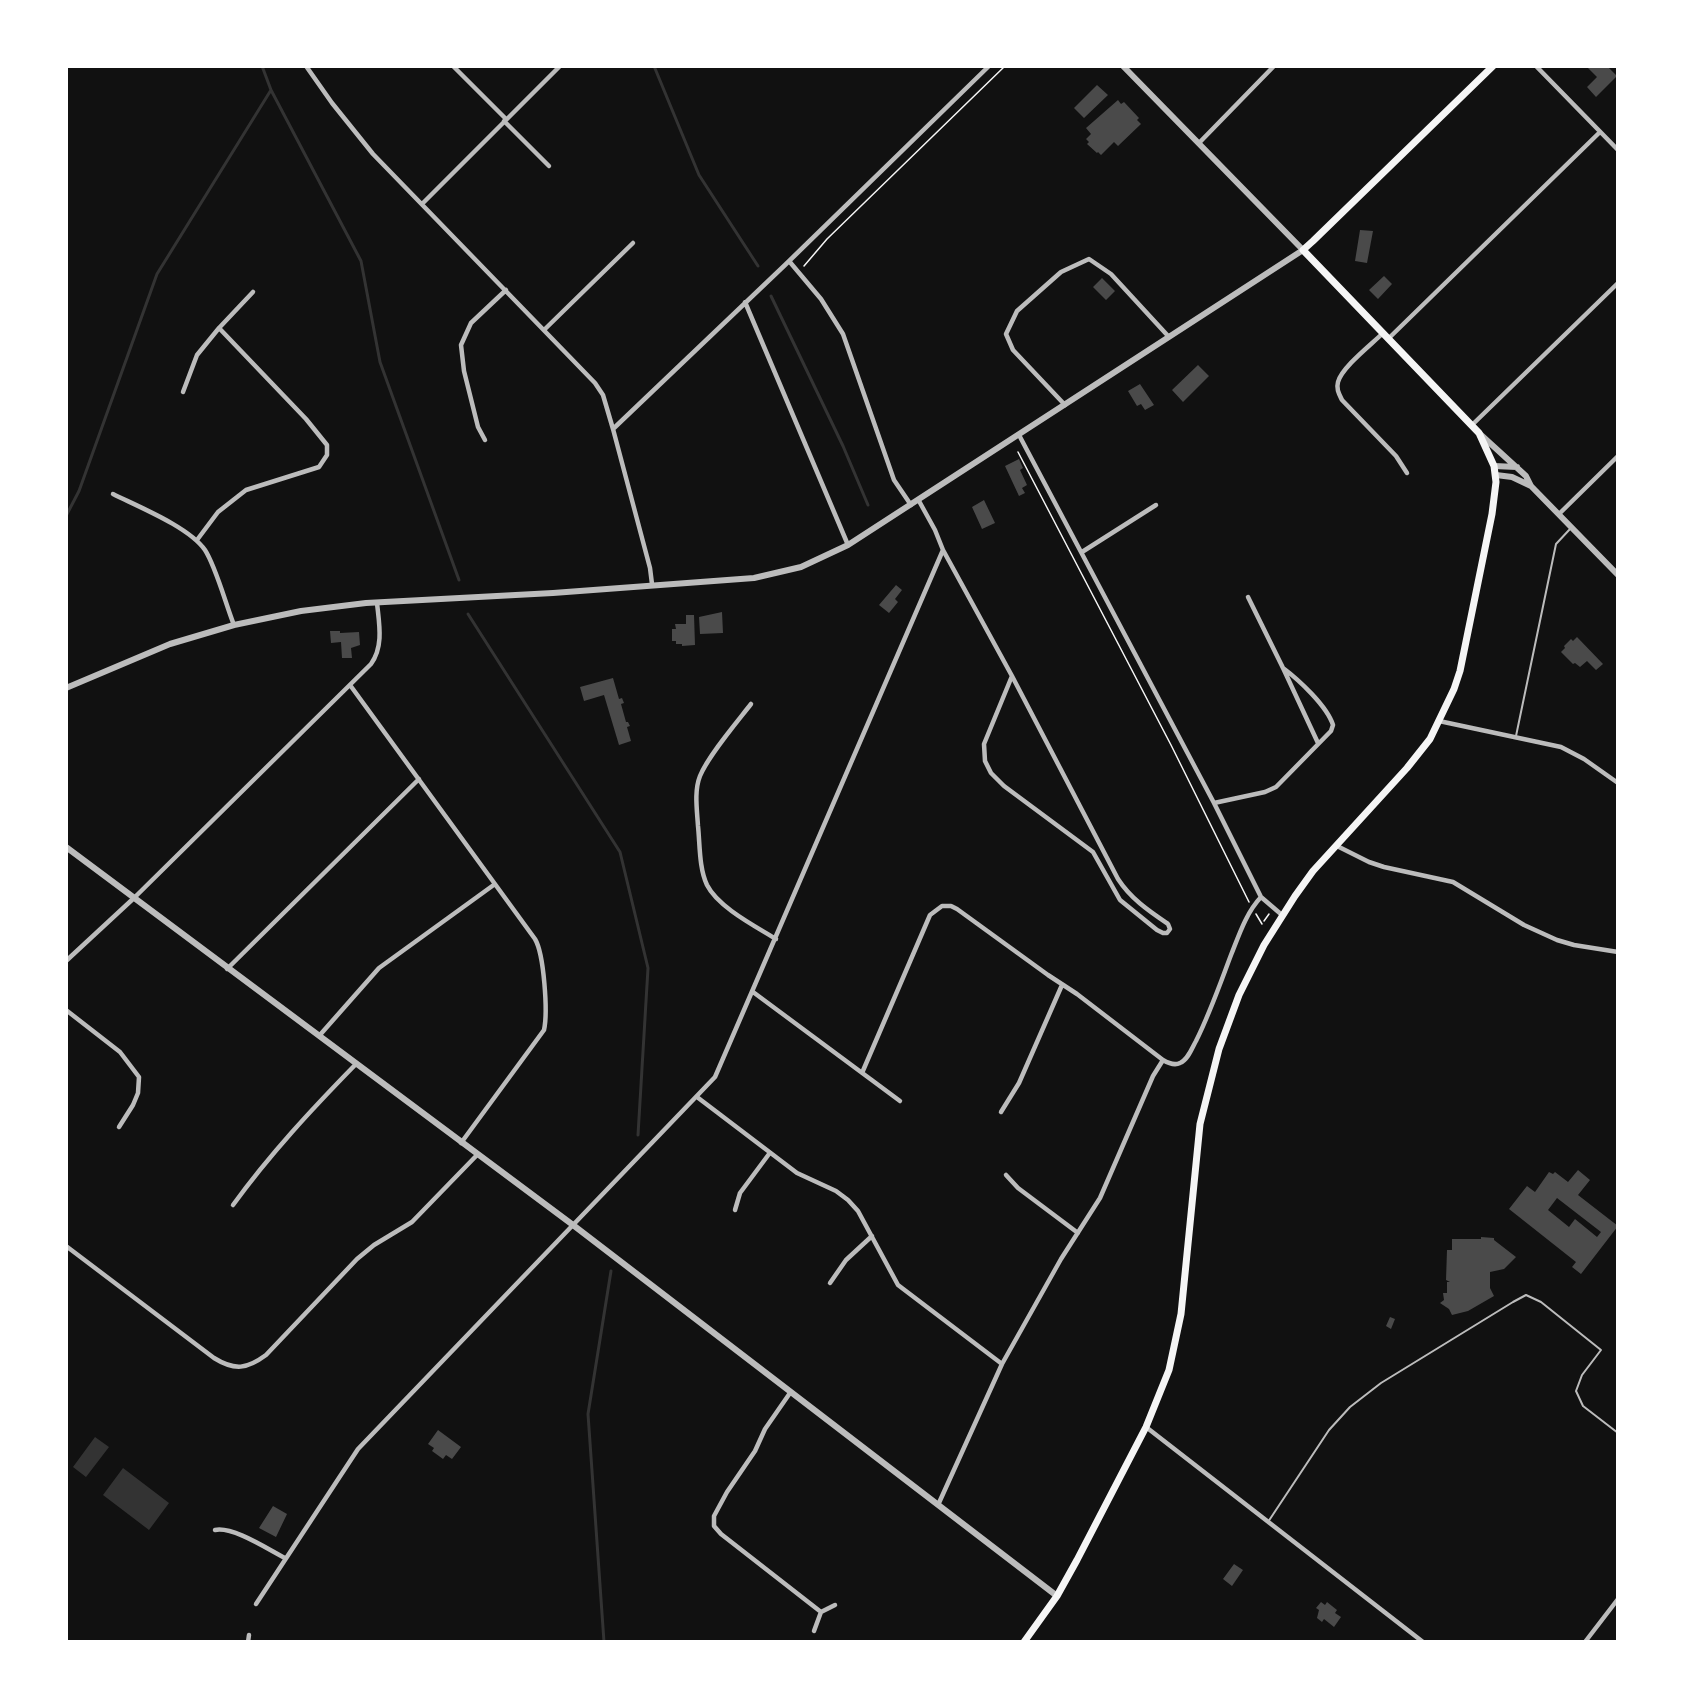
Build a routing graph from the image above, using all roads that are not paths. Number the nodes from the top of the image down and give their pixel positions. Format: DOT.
graph roads {
  1 [pos="306,66"];
  2 [pos="453,66"];
  3 [pos="560,66"];
  4 [pos="989,66"];
  5 [pos="1123,66"];
  6 [pos="1274,66"];
  7 [pos="1493,66"];
  8 [pos="1536,66"];
  9 [pos="505,120"];
  10 [pos="1600,132"];
  11 [pos="1199,143"];
  12 [pos="1618,150"];
  13 [pos="549,166"];
  14 [pos="422,204"];
  15 [pos="633,243"];
  16 [pos="1302,250"];
  17 [pos="789,261"];
  18 [pos="1618,283"];
  19 [pos="506,290"];
  20 [pos="253,292"];
  21 [pos="745,302"];
  22 [pos="219,328"];
  23 [pos="544,330"];
  24 [pos="1386,336"];
  25 [pos="1169,337"];
  26 [pos="183,392"];
  27 [pos="1065,405"];
  28 [pos="1472,425"];
  29 [pos="613,429"];
  30 [pos="1479,433"];
  31 [pos="1019,435"];
  32 [pos="484,440"];
  33 [pos="1618,456"];
  34 [pos="1494,466"];
  35 [pos="1517,466"];
  36 [pos="1407,473"];
  37 [pos="1496,475"];
  38 [pos="1531,486"];
  39 [pos="113,494"];
  40 [pos="919,501"];
  41 [pos="911,505"];
  42 [pos="1156,505"];
  43 [pos="1559,514"];
  44 [pos="1572,527"];
  45 [pos="197,540"];
  46 [pos="848,545"];
  47 [pos="943,550"];
  48 [pos="1082,552"];
  49 [pos="1618,575"];
  50 [pos="652,584"];
  51 [pos="1248,597"];
  52 [pos="377,603"];
  53 [pos="234,625"];
  54 [pos="1283,668"];
  55 [pos="1012,676"];
  56 [pos="350,685"];
  57 [pos="66,688"];
  58 [pos="751,704"];
  59 [pos="1439,721"];
  60 [pos="1516,737"];
  61 [pos="1318,743"];
  62 [pos="419,779"];
  63 [pos="1618,783"];
  64 [pos="1214,802"];
  65 [pos="1337,846"];
  66 [pos="1101,847"];
  67 [pos="66,848"];
  68 [pos="1093,852"];
  69 [pos="1118,879"];
  70 [pos="495,884"];
  71 [pos="1110,884"];
  72 [pos="134,897"];
  73 [pos="1260,897"];
  74 [pos="1142,906"];
  75 [pos="1137,914"];
  76 [pos="1282,915"];
  77 [pos="776,939"];
  78 [pos="1618,952"];
  79 [pos="66,961"];
  80 [pos="227,969"];
  81 [pos="1062,985"];
  82 [pos="753,992"];
  83 [pos="66,1010"];
  84 [pos="319,1036"];
  85 [pos="1163,1060"];
  86 [pos="356,1064"];
  87 [pos="862,1072"];
  88 [pos="697,1097"];
  89 [pos="900,1101"];
  90 [pos="1001,1112"];
  91 [pos="119,1127"];
  92 [pos="461,1143"];
  93 [pos="769,1154"];
  94 [pos="477,1155"];
  95 [pos="1006,1175"];
  96 [pos="232,1205"];
  97 [pos="735,1210"];
  98 [pos="573,1225"];
  99 [pos="1078,1233"];
  100 [pos="872,1236"];
  101 [pos="66,1246"];
  102 [pos="830,1283"];
  103 [pos="1002,1364"];
  104 [pos="790,1393"];
  105 [pos="1146,1427"];
  106 [pos="1618,1433"];
  107 [pos="938,1505"];
  108 [pos="1269,1522"];
  109 [pos="215,1530"];
  110 [pos="285,1558"];
  111 [pos="1057,1596"];
  112 [pos="1618,1599"];
  113 [pos="256,1604"];
  114 [pos="835,1605"];
  115 [pos="821,1612"];
  116 [pos="814,1631"];
  117 [pos="249,1635"];
  118 [pos="248,1642"];
  119 [pos="1024,1642"];
  120 [pos="1423,1642"];
  121 [pos="1585,1642"];
  1 -- 14 [label="street"];
  2 -- 9 [label="street"];
  3 -- 9 [label="street"];
  4 -- 17 [label="street"];
  5 -- 11 [label="street"];
  6 -- 11 [label="street"];
  7 -- 16 [label="main road"];
  8 -- 10 [label="street"];
  9 -- 13 [label="street"];
  9 -- 14 [label="street"];
  10 -- 12 [label="street"];
  10 -- 24 [label="street"];
  11 -- 16 [label="street"];
  14 -- 19 [label="street"];
  15 -- 23 [label="street"];
  16 -- 24 [label="main road"];
  16 -- 25 [label="street"];
  17 -- 21 [label="street"];
  17 -- 41 [label="street"];
  18 -- 28 [label="street"];
  19 -- 23 [label="street"];
  19 -- 32 [label="street"];
  20 -- 22 [label="street"];
  21 -- 29 [label="street"];
  21 -- 46 [label="street"];
  22 -- 26 [label="street"];
  22 -- 45 [label="street"];
  23 -- 29 [label="street"];
  24 -- 28 [label="main road"];
  24 -- 36 [label="street"];
  25 -- 27 [label="street"];
  25 -- 27 [label="street"];
  27 -- 31 [label="street"];
  28 -- 30 [label="main road"];
  29 -- 50 [label="street"];
  30 -- 34 [label="main road"];
  30 -- 35 [label="street"];
  31 -- 40 [label="street"];
  31 -- 48 [label="street"];
  33 -- 43 [label="street"];
  34 -- 35 [label="street"];
  34 -- 37 [label="main road"];
  35 -- 38 [label="street"];
  37 -- 38 [label="street"];
  37 -- 59 [label="main road"];
  38 -- 43 [label="street"];
  39 -- 45 [label="street"];
  40 -- 41 [label="street"];
  40 -- 47 [label="street"];
  41 -- 46 [label="street"];
  42 -- 48 [label="street"];
  43 -- 44 [label="street"];
  44 -- 49 [label="street"];
  44 -- 60 [label="lane"];
  45 -- 53 [label="street"];
  46 -- 50 [label="street"];
  47 -- 55 [label="street"];
  47 -- 77 [label="street"];
  48 -- 64 [label="street"];
  50 -- 52 [label="street"];
  51 -- 54 [label="street"];
  52 -- 53 [label="street"];
  52 -- 56 [label="street"];
  53 -- 57 [label="street"];
  54 -- 61 [label="street"];
  54 -- 61 [label="street"];
  55 -- 66 [label="street"];
  55 -- 68 [label="street"];
  56 -- 62 [label="street"];
  56 -- 72 [label="street"];
  58 -- 77 [label="street"];
  59 -- 60 [label="street"];
  59 -- 65 [label="main road"];
  60 -- 63 [label="street"];
  61 -- 64 [label="street"];
  62 -- 70 [label="street"];
  62 -- 80 [label="street"];
  64 -- 73 [label="street"];
  65 -- 76 [label="main road"];
  65 -- 78 [label="street"];
  66 -- 68 [label="street"];
  66 -- 69 [label="street"];
  67 -- 72 [label="street"];
  68 -- 71 [label="street"];
  69 -- 71 [label="street"];
  69 -- 74 [label="street"];
  70 -- 84 [label="street"];
  70 -- 92 [label="street"];
  71 -- 75 [label="street"];
  72 -- 79 [label="street"];
  72 -- 80 [label="street"];
  73 -- 76 [label="street"];
  73 -- 85 [label="street"];
  74 -- 75 [label="street"];
  74 -- 75 [label="street"];
  76 -- 105 [label="main road"];
  77 -- 82 [label="street"];
  80 -- 84 [label="street"];
  81 -- 85 [label="street"];
  81 -- 87 [label="street"];
  81 -- 90 [label="street"];
  82 -- 87 [label="street"];
  82 -- 88 [label="street"];
  83 -- 91 [label="street"];
  84 -- 86 [label="street"];
  85 -- 99 [label="street"];
  86 -- 92 [label="street"];
  86 -- 96 [label="street"];
  87 -- 89 [label="street"];
  88 -- 93 [label="street"];
  88 -- 98 [label="street"];
  92 -- 94 [label="street"];
  93 -- 97 [label="street"];
  93 -- 100 [label="street"];
  94 -- 98 [label="street"];
  94 -- 101 [label="street"];
  95 -- 99 [label="street"];
  98 -- 104 [label="street"];
  98 -- 110 [label="street"];
  99 -- 103 [label="street"];
  100 -- 102 [label="street"];
  100 -- 103 [label="street"];
  103 -- 107 [label="street"];
  104 -- 107 [label="street"];
  104 -- 115 [label="street"];
  105 -- 108 [label="street"];
  105 -- 111 [label="main road"];
  106 -- 108 [label="lane"];
  107 -- 111 [label="street"];
  108 -- 120 [label="street"];
  109 -- 110 [label="street"];
  110 -- 113 [label="street"];
  111 -- 119 [label="main road"];
  112 -- 121 [label="street"];
  114 -- 115 [label="street"];
  115 -- 116 [label="street"];
  117 -- 118 [label="street"];
}
